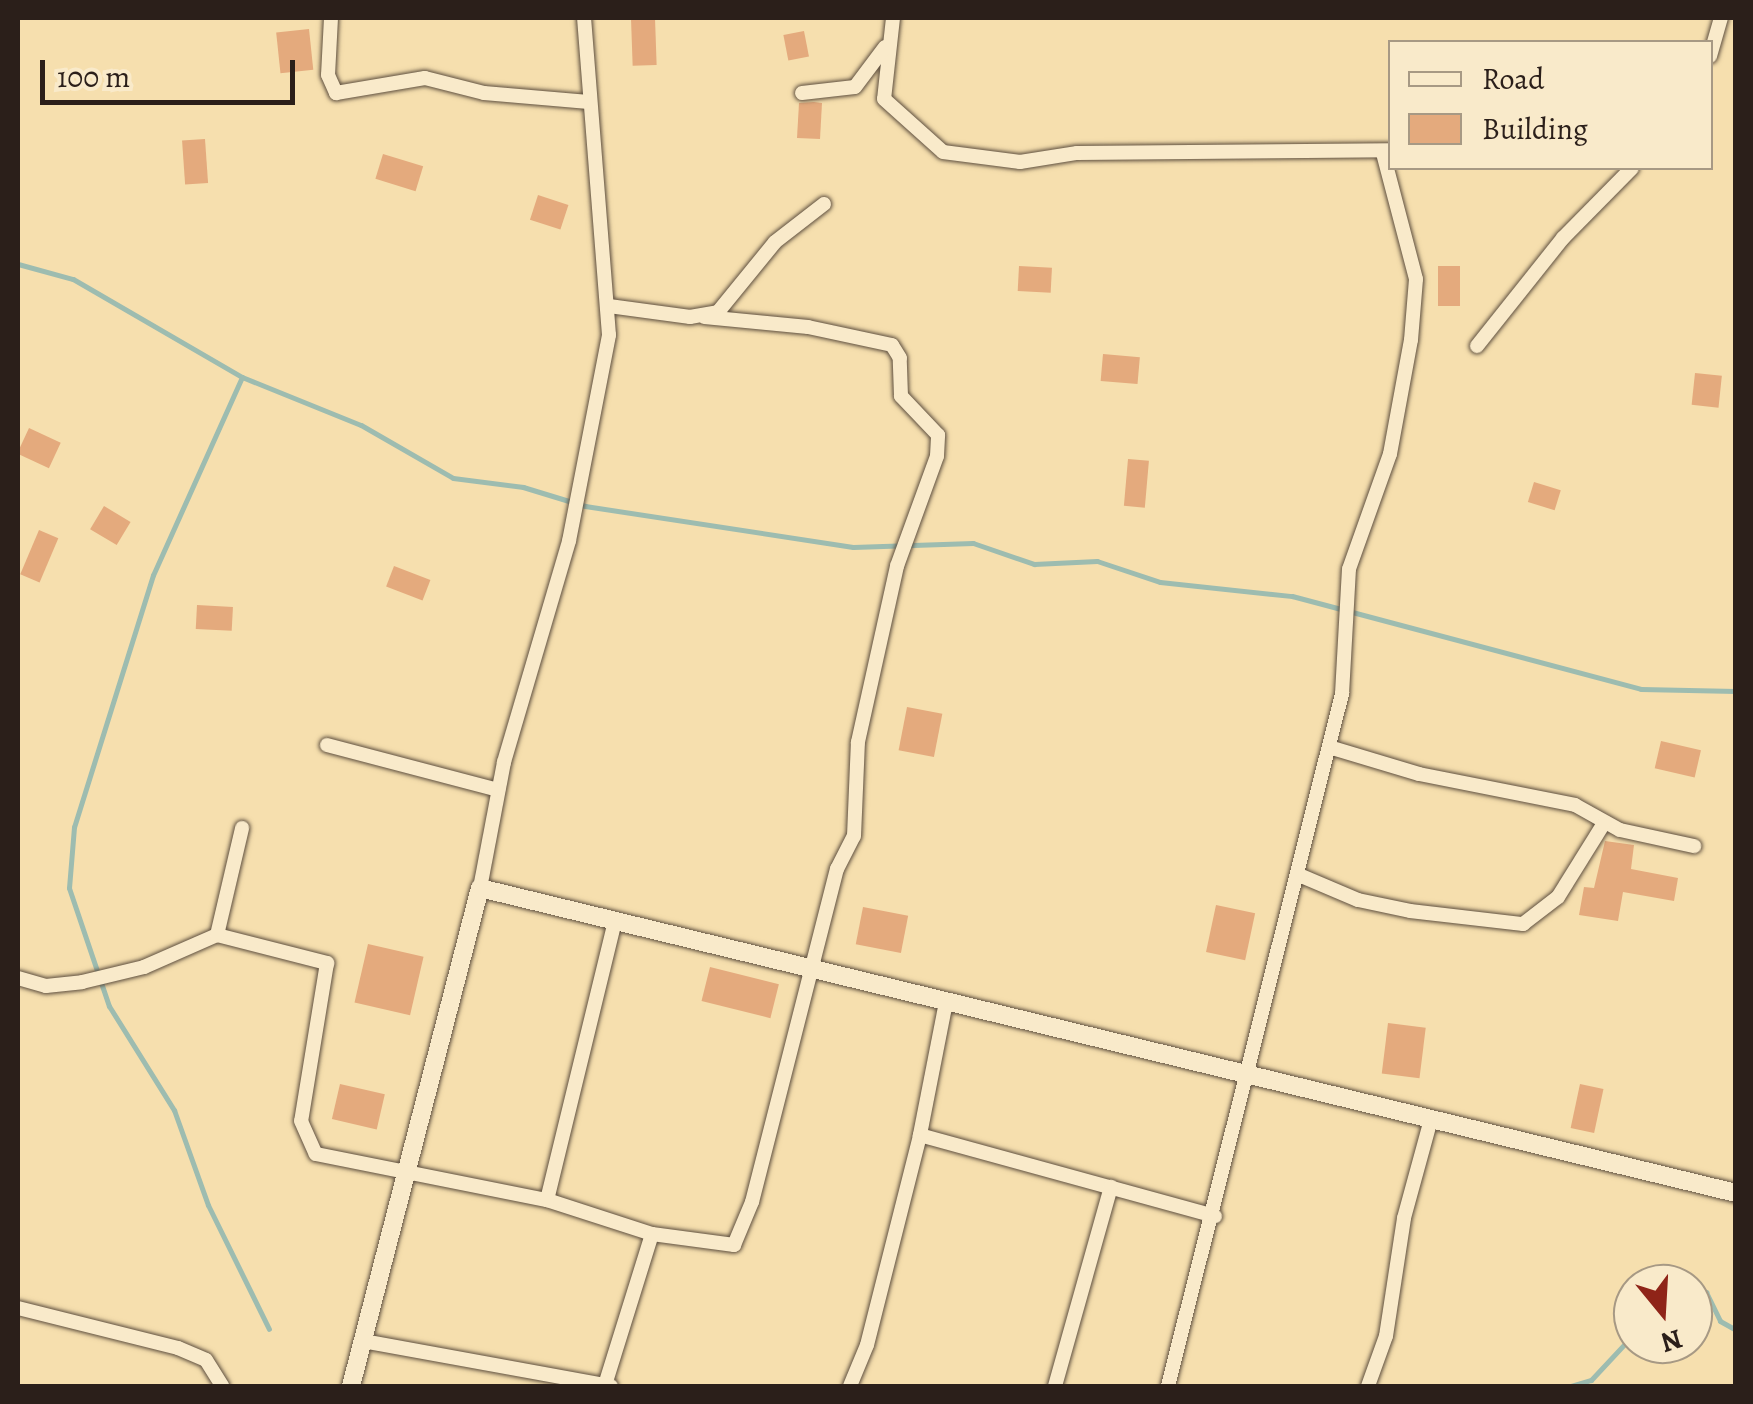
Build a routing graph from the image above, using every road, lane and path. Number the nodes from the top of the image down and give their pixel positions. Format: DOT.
graph roads {
  1 [pos="331,18"];
  2 [pos="584,18"];
  3 [pos="895,18"];
  4 [pos="1721,18"];
  5 [pos="891,35"];
  6 [pos="1713,46"];
  7 [pos="860,84"];
  8 [pos="884,84"];
  9 [pos="802,94"];
  10 [pos="589,102"];
  11 [pos="1387,151"];
  12 [pos="1391,170"];
  13 [pos="1630,170"];
  14 [pos="824,204"];
  15 [pos="609,306"];
  16 [pos="704,317"];
  17 [pos="1477,346"];
  18 [pos="327,745"];
  19 [pos="1329,747"];
  20 [pos="498,790"];
  21 [pos="1604,824"];
  22 [pos="242,828"];
  23 [pos="1694,846"];
  24 [pos="1299,875"];
  25 [pos="480,888"];
  26 [pos="614,921"];
  27 [pos="217,935"];
  28 [pos="811,969"];
  29 [pos="18,978"];
  30 [pos="946,1002"];
  31 [pos="1246,1074"];
  32 [pos="1431,1120"];
  33 [pos="920,1135"];
  34 [pos="407,1169"];
  35 [pos="1110,1187"];
  36 [pos="1736,1193"];
  37 [pos="547,1200"];
  38 [pos="1215,1216"];
  39 [pos="652,1234"];
  40 [pos="18,1308"];
  41 [pos="363,1341"];
  42 [pos="222,1386"];
  43 [pos="351,1386"];
  44 [pos="609,1386"];
  45 [pos="850,1386"];
  46 [pos="1055,1386"];
  47 [pos="1168,1386"];
  48 [pos="1368,1386"];
  1 -- 10 [label="street"];
  2 -- 10 [label="street"];
  3 -- 5 [label="street"];
  4 -- 6 [label="street"];
  5 -- 7 [label="street"];
  5 -- 8 [label="street"];
  7 -- 8 [label="street"];
  7 -- 9 [label="street"];
  8 -- 11 [label="street"];
  10 -- 15 [label="street"];
  12 -- 19 [label="street"];
  13 -- 17 [label="street"];
  14 -- 16 [label="street"];
  15 -- 16 [label="street"];
  15 -- 20 [label="street"];
  16 -- 28 [label="street"];
  18 -- 20 [label="street"];
  19 -- 21 [label="street"];
  19 -- 24 [label="street"];
  20 -- 25 [label="street"];
  21 -- 23 [label="street"];
  21 -- 24 [label="street"];
  22 -- 27 [label="street"];
  24 -- 31 [label="street"];
  25 -- 26 [label="street"];
  25 -- 34 [label="street"];
  26 -- 28 [label="street"];
  26 -- 37 [label="street"];
  27 -- 29 [label="street"];
  27 -- 34 [label="street"];
  28 -- 30 [label="street"];
  28 -- 39 [label="street"];
  30 -- 31 [label="street"];
  30 -- 33 [label="street"];
  31 -- 32 [label="street"];
  31 -- 38 [label="street"];
  32 -- 36 [label="street"];
  32 -- 48 [label="street"];
  33 -- 35 [label="street"];
  33 -- 45 [label="street"];
  34 -- 37 [label="street"];
  34 -- 41 [label="street"];
  35 -- 38 [label="street"];
  35 -- 46 [label="street"];
  37 -- 39 [label="street"];
  38 -- 47 [label="street"];
  39 -- 44 [label="street"];
  40 -- 42 [label="street"];
  41 -- 43 [label="street"];
  41 -- 44 [label="street"];
}
